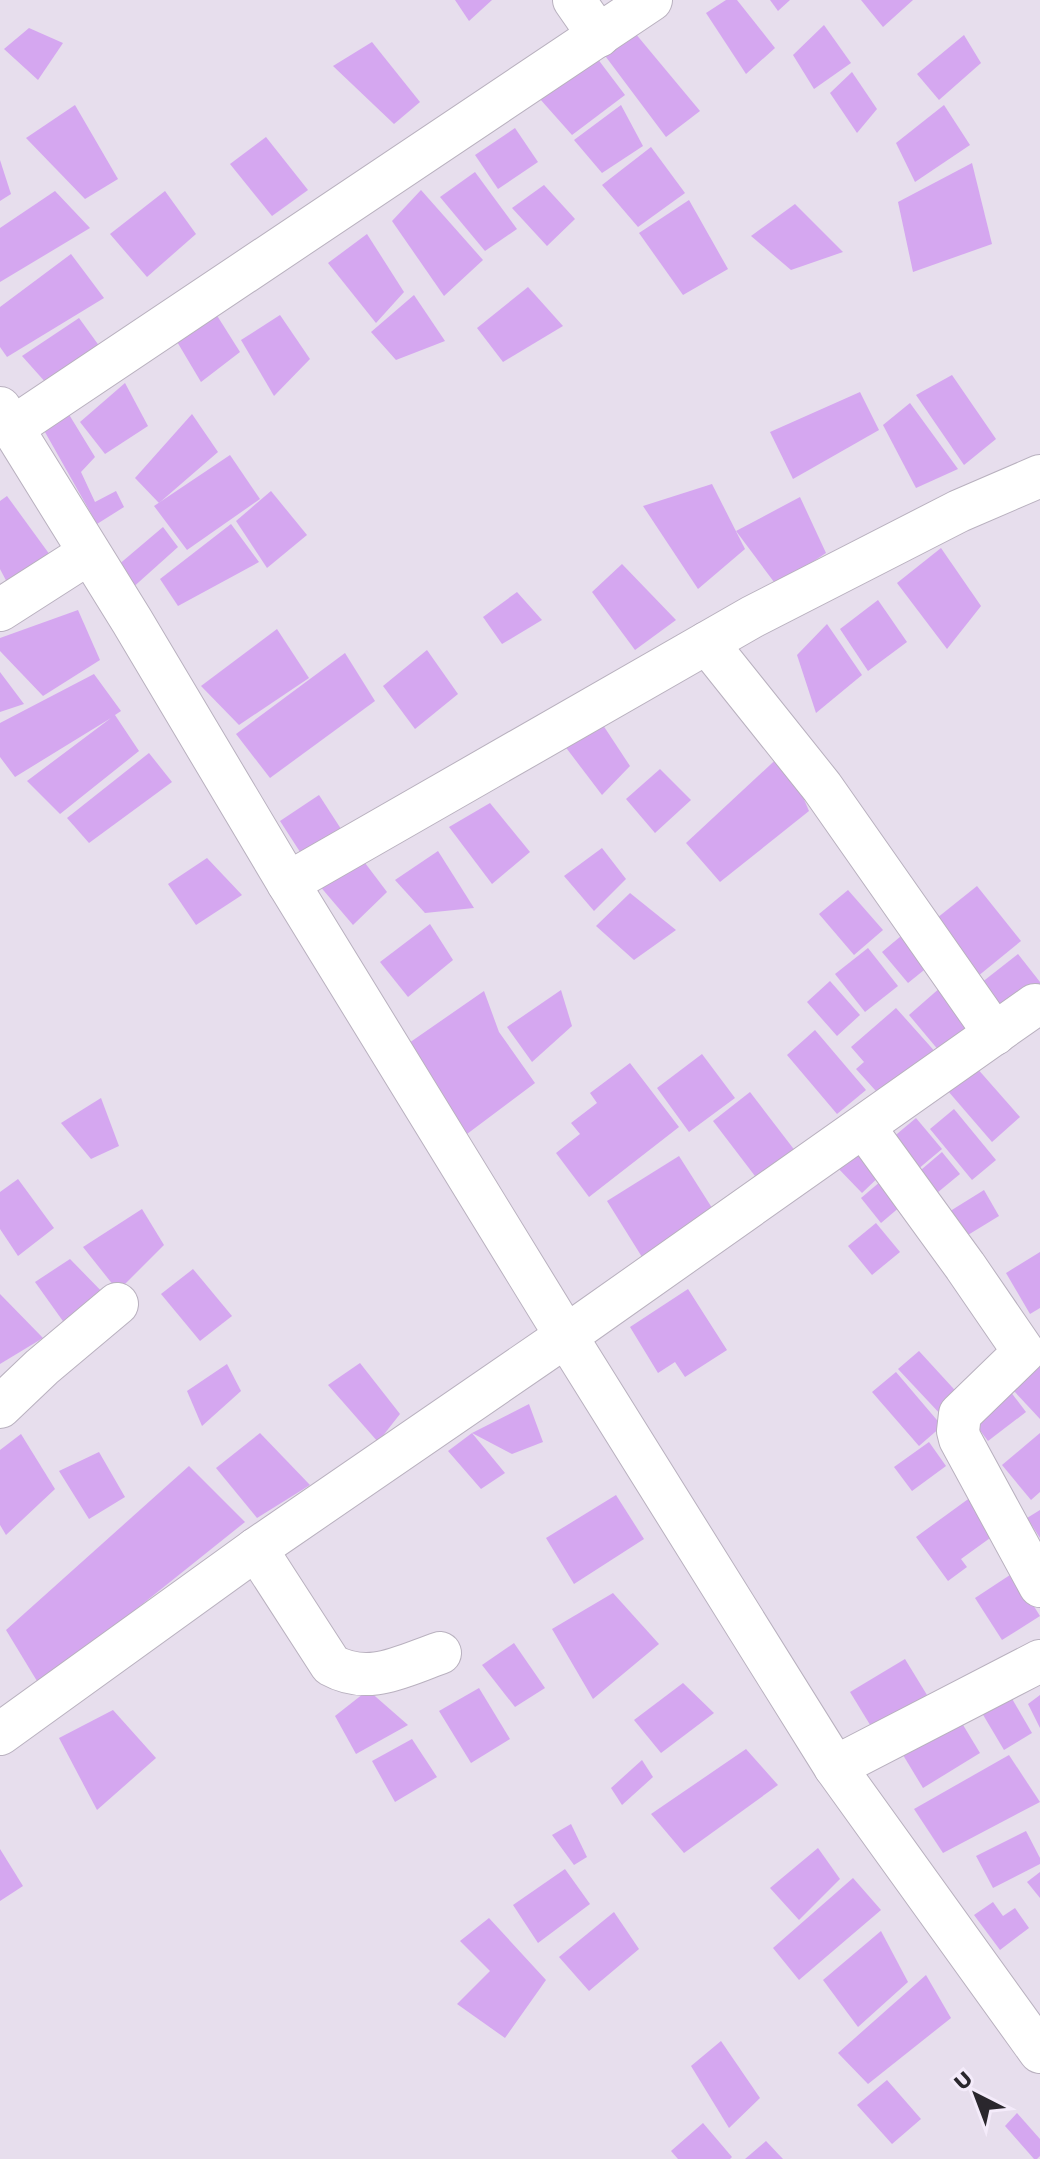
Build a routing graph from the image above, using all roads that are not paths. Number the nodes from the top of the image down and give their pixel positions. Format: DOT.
graph roads {
  1 [pos="574,0"];
  2 [pos="651,0"];
  3 [pos="599,36"];
  4 [pos="6,418"];
  5 [pos="1040,476"];
  6 [pos="89,553"];
  7 [pos="0,610"];
  8 [pos="707,643"];
  9 [pos="288,883"];
  10 [pos="1035,1005"];
  11 [pos="995,1034"];
  12 [pos="864,1127"];
  13 [pos="117,1304"];
  14 [pos="566,1336"];
  15 [pos="1032,1345"];
  16 [pos="0,1407"];
  17 [pos="256,1549"];
  18 [pos="1040,1586"];
  19 [pos="440,1653"];
  20 [pos="1040,1661"];
  21 [pos="0,1734"];
  22 [pos="835,1767"];
  23 [pos="1040,2052"];
  1 -- 3 [label="street"];
  2 -- 3 [label="street"];
  3 -- 4 [label="street"];
  4 -- 6 [label="street"];
  5 -- 8 [label="street"];
  6 -- 7 [label="street"];
  6 -- 9 [label="street"];
  8 -- 9 [label="street"];
  8 -- 11 [label="street"];
  9 -- 14 [label="street"];
  10 -- 11 [label="street"];
  11 -- 12 [label="street"];
  12 -- 14 [label="street"];
  12 -- 15 [label="street"];
  13 -- 16 [label="street"];
  14 -- 17 [label="street"];
  14 -- 22 [label="street"];
  15 -- 18 [label="street"];
  17 -- 19 [label="street"];
  17 -- 21 [label="street"];
  20 -- 22 [label="street"];
  22 -- 23 [label="street"];
}
